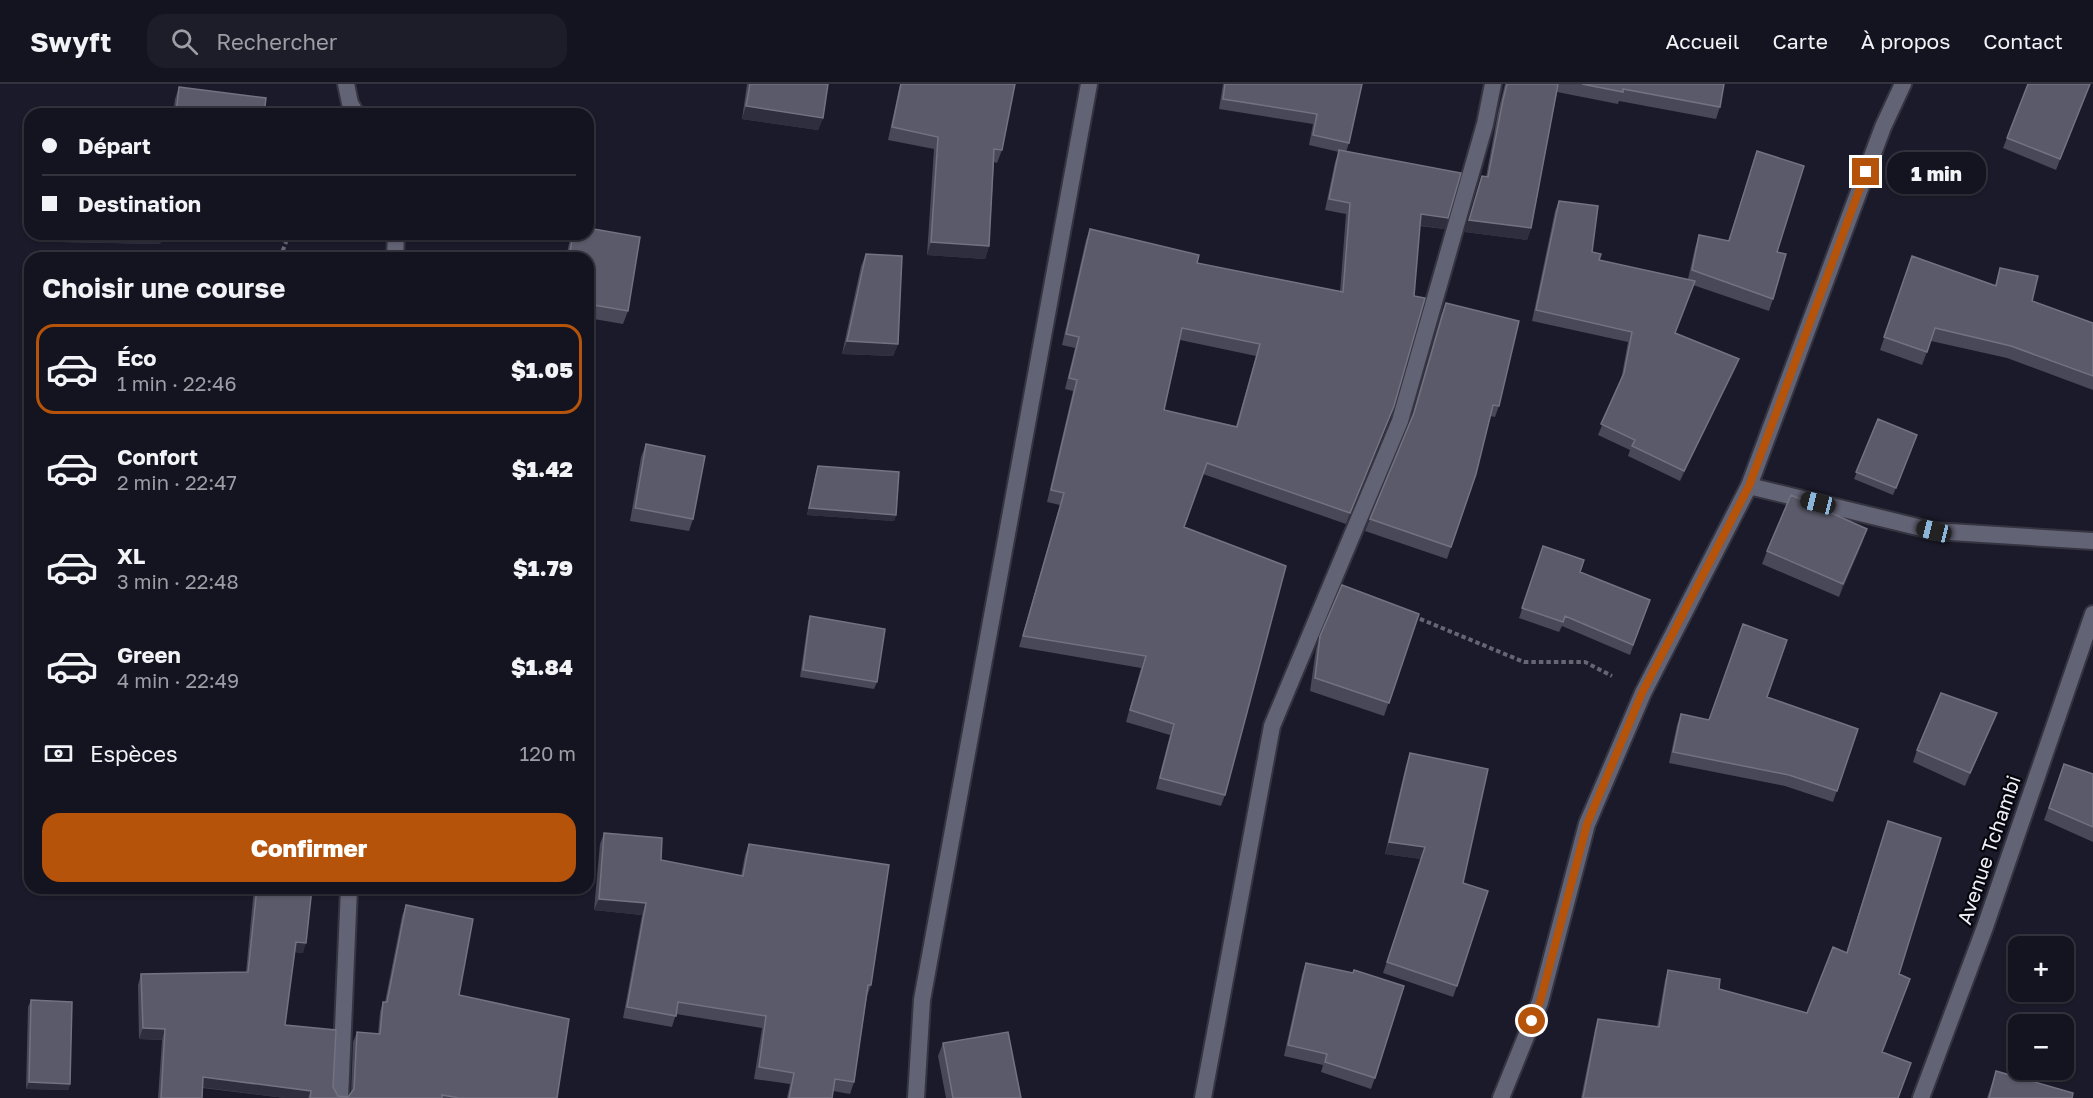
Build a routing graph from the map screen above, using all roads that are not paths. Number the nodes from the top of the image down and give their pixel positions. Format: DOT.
graph roads {
  1 [pos="346,84"];
  2 [pos="1089,84"];
  3 [pos="1493,84"];
  4 [pos="1903,84"];
  5 [pos="353,108"];
  6 [pos="1749,486"];
  7 [pos="2093,542"];
  8 [pos="2093,615"];
  9 [pos="349,894"];
  10 [pos="340,1098"];
  11 [pos="916,1098"];
  12 [pos="1203,1098"];
  13 [pos="1501,1098"];
  14 [pos="1921,1098"];
  1 -- 5 [label="street"];
  2 -- 11 [label="street"];
  3 -- 12 [label="street"];
  4 -- 6 [label="street"];
  6 -- 7 [label="street"];
  6 -- 13 [label="street"];
  8 -- 14 [label="street, Avenue Tchambi"];
  9 -- 10 [label="street"];
}
